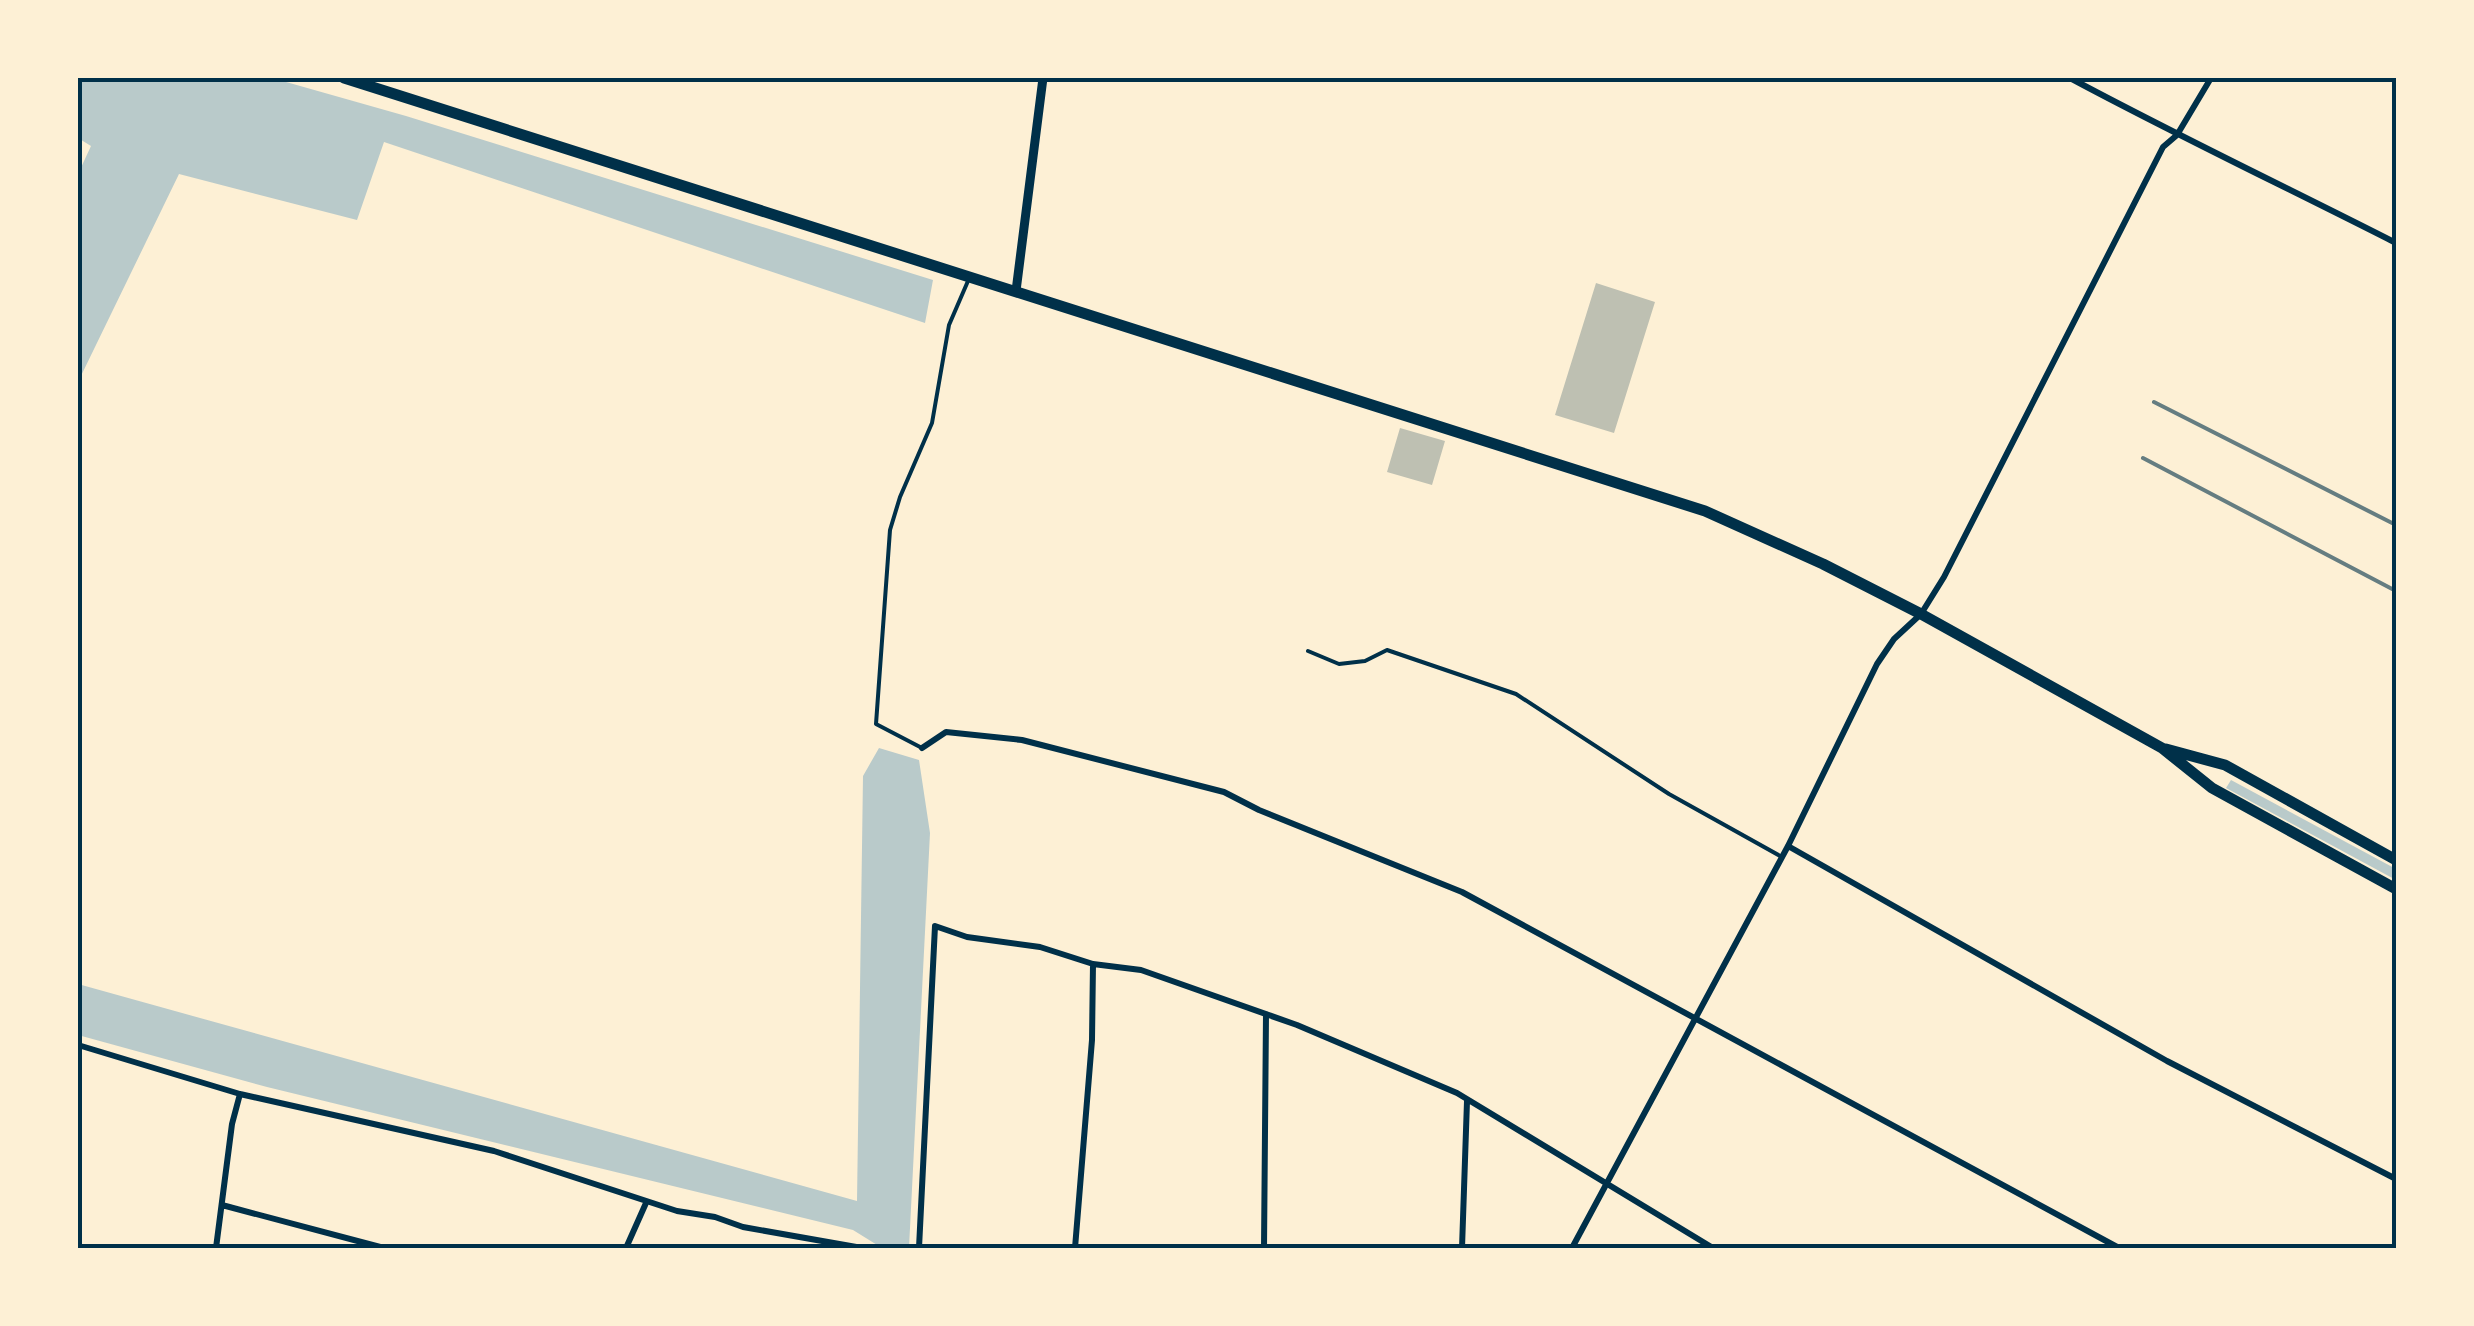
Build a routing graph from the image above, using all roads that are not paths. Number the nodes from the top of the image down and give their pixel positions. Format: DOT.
graph roads {
  1 [pos="344,78"];
  2 [pos="1042,78"];
  3 [pos="2070,78"];
  4 [pos="2210,78"];
  5 [pos="2177,135"];
  6 [pos="2396,244"];
  7 [pos="970,276"];
  8 [pos="1016,291"];
  9 [pos="1921,614"];
  10 [pos="1308,651"];
  11 [pos="922,748"];
  12 [pos="2162,748"];
  13 [pos="1788,846"];
  14 [pos="1782,856"];
  15 [pos="2396,860"];
  16 [pos="2396,889"];
  17 [pos="1093,964"];
  18 [pos="1266,1014"];
  19 [pos="1694,1020"];
  20 [pos="78,1045"];
  21 [pos="240,1094"];
  22 [pos="1467,1100"];
  23 [pos="2396,1179"];
  24 [pos="1606,1183"];
  25 [pos="646,1203"];
  26 [pos="222,1205"];
  27 [pos="2396,1246"];
  28 [pos="216,1248"];
  29 [pos="384,1248"];
  30 [pos="626,1248"];
  31 [pos="862,1248"];
  32 [pos="918,1248"];
  33 [pos="1074,1248"];
  34 [pos="1264,1248"];
  35 [pos="1462,1248"];
  36 [pos="1572,1248"];
  37 [pos="1713,1248"];
  38 [pos="2119,1248"];
  39 [pos="2389,1248"];
  1 -- 7 [label="main road"];
  2 -- 8 [label="street"];
  3 -- 5 [label="street"];
  4 -- 5 [label="street"];
  5 -- 6 [label="street"];
  5 -- 9 [label="street"];
  7 -- 8 [label="main road"];
  7 -- 11 [label="lane"];
  8 -- 9 [label="main road"];
  9 -- 12 [label="main road"];
  9 -- 13 [label="street"];
  10 -- 14 [label="lane"];
  11 -- 19 [label="street"];
  12 -- 15 [label="main road"];
  12 -- 16 [label="main road"];
  13 -- 14 [label="street"];
  13 -- 23 [label="street"];
  14 -- 19 [label="street"];
  17 -- 18 [label="street"];
  17 -- 32 [label="street"];
  17 -- 33 [label="street"];
  18 -- 22 [label="street"];
  18 -- 34 [label="street"];
  19 -- 24 [label="street"];
  19 -- 38 [label="street"];
  20 -- 21 [label="street"];
  21 -- 25 [label="street"];
  21 -- 26 [label="street"];
  22 -- 24 [label="street"];
  22 -- 35 [label="street"];
  24 -- 36 [label="street"];
  24 -- 37 [label="street"];
  25 -- 30 [label="street"];
  25 -- 31 [label="street"];
  26 -- 28 [label="street"];
  26 -- 29 [label="street"];
  27 -- 39 [label="street"];
}
